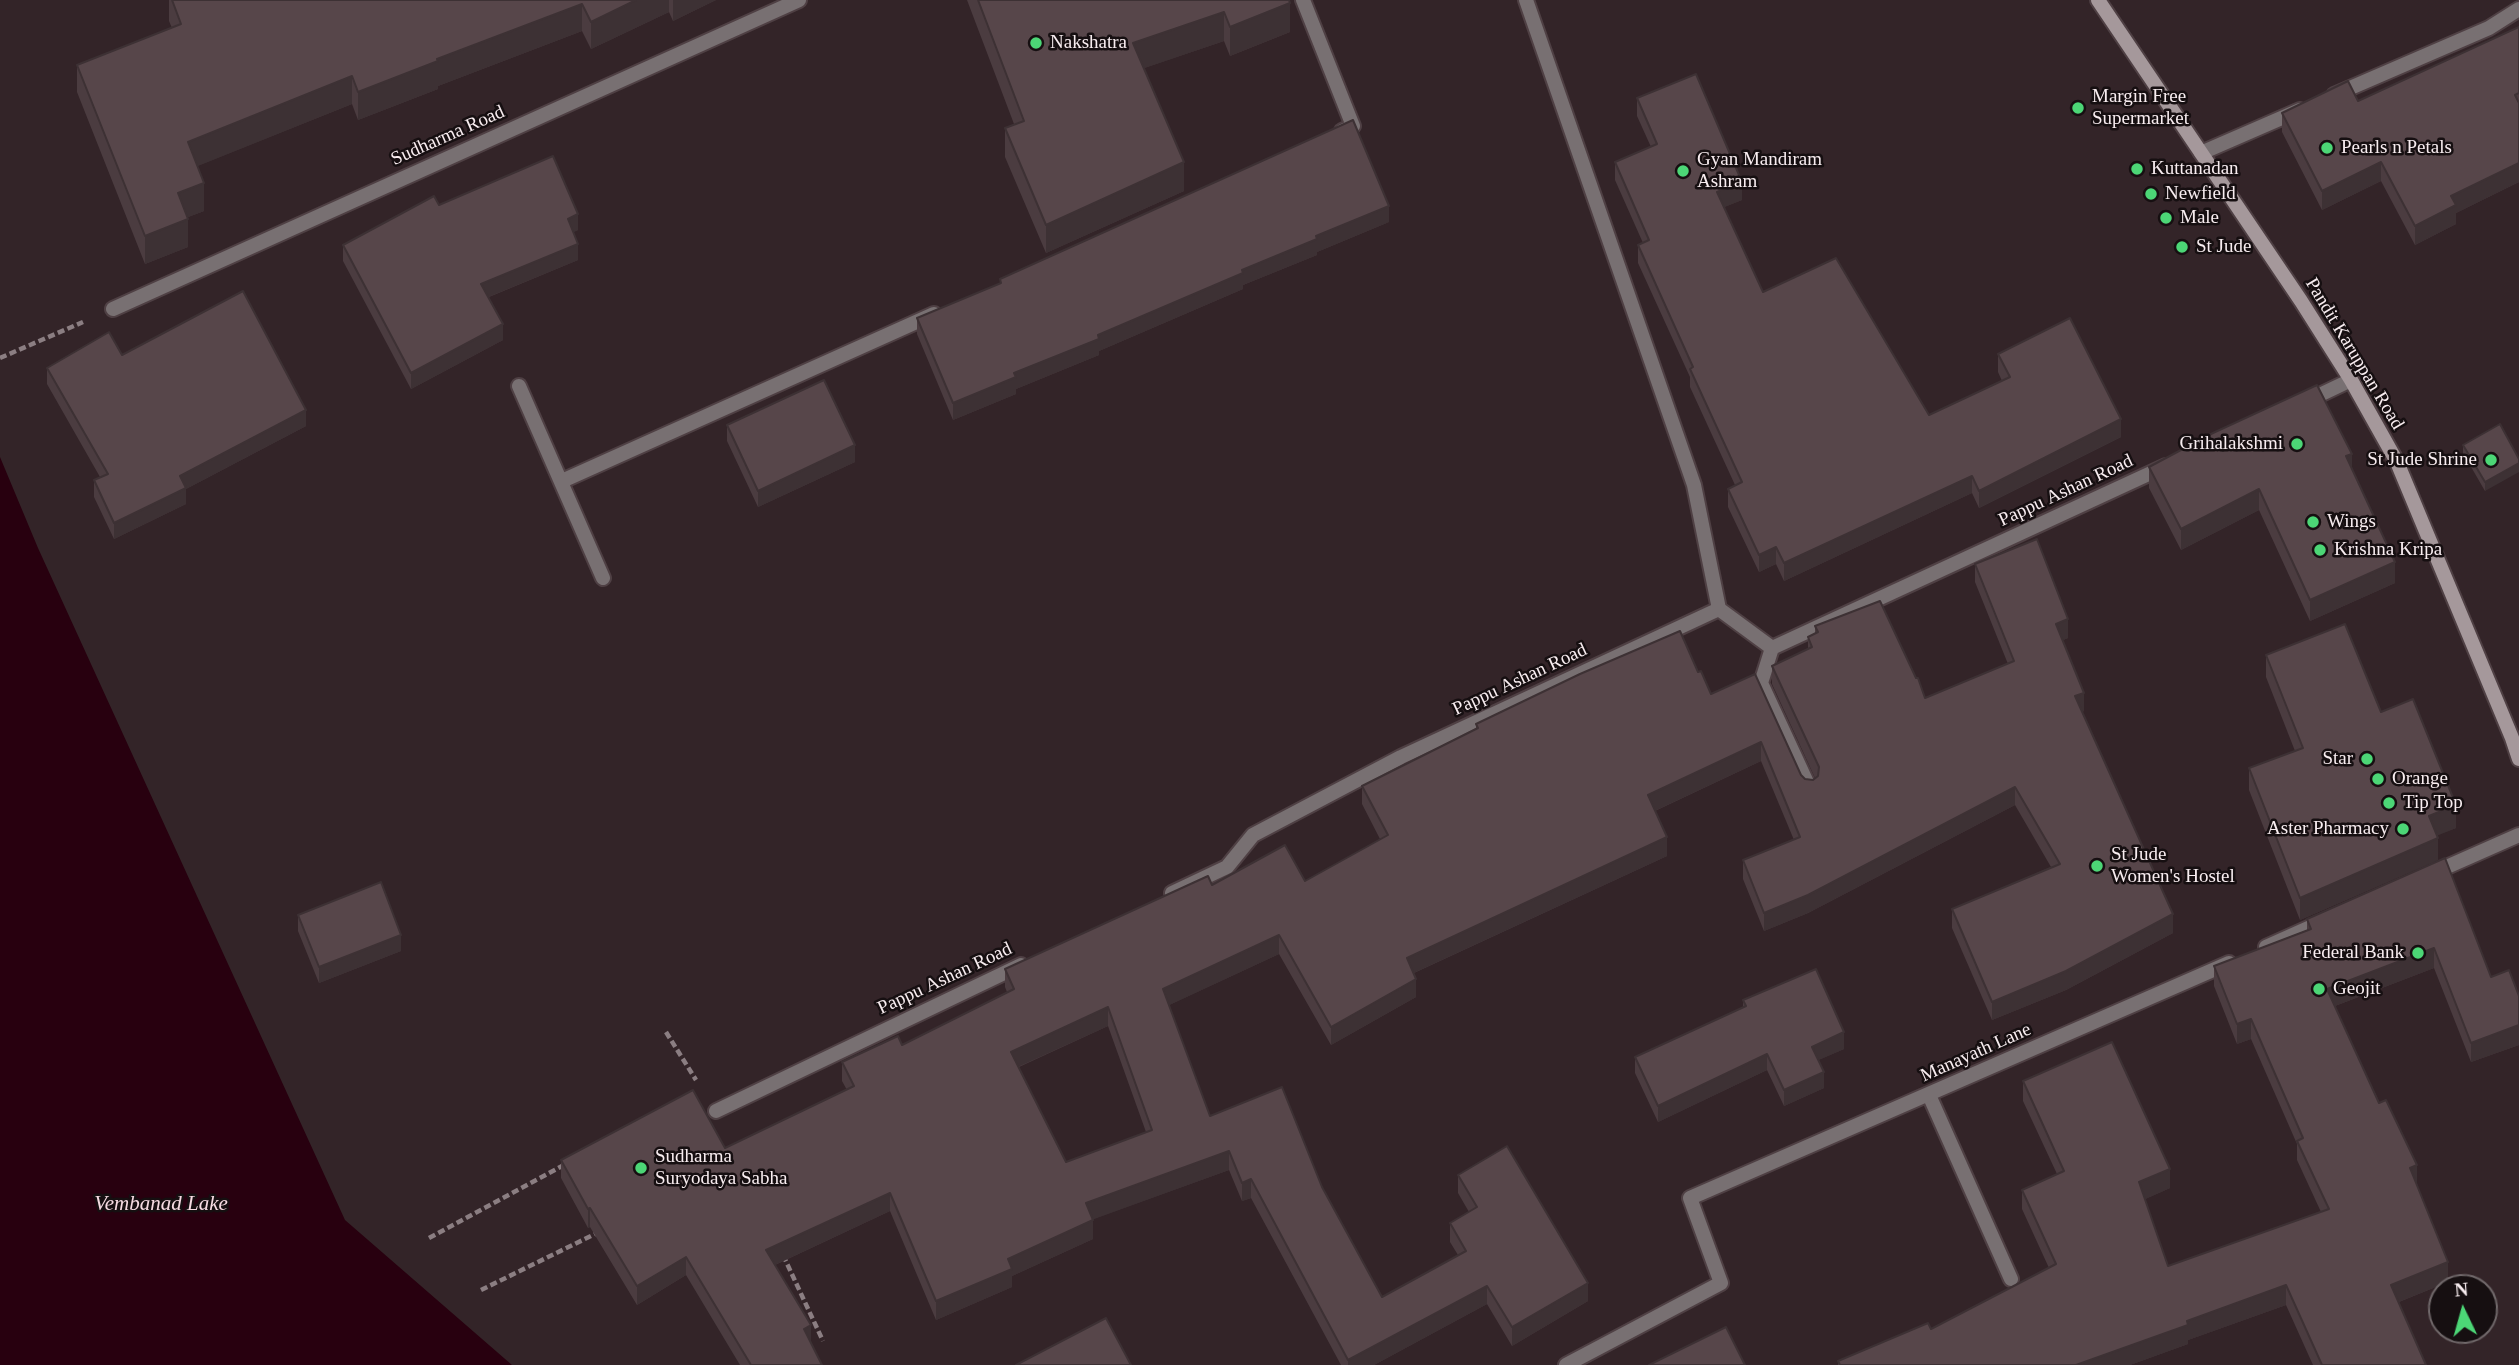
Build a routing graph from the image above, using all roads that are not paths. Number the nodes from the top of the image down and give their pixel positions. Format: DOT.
graph roads {
  1 [pos="799,0"];
  2 [pos="1303,0"];
  3 [pos="1526,0"];
  4 [pos="2098,0"];
  5 [pos="2519,9"];
  6 [pos="1327,137"];
  7 [pos="2202,153"];
  8 [pos="113,309"];
  9 [pos="944,309"];
  10 [pos="2351,380"];
  11 [pos="519,386"];
  12 [pos="2288,409"];
  13 [pos="2175,461"];
  14 [pos="562,481"];
  15 [pos="603,578"];
  16 [pos="1719,609"];
  17 [pos="1772,648"];
  18 [pos="2519,759"];
  19 [pos="1810,789"];
  20 [pos="2519,835"];
  21 [pos="2418,880"];
  22 [pos="1164,897"];
  23 [pos="2331,918"];
  24 [pos="1037,957"];
  25 [pos="1929,1095"];
  26 [pos="716,1111"];
  27 [pos="2011,1279"];
  28 [pos="1566,1365"];
  1 -- 8 [label="street, Sudharma Road"];
  2 -- 6 [label="street"];
  3 -- 16 [label="street"];
  4 -- 7 [label="main road, Pandit Karuppan Road"];
  5 -- 7 [label="street"];
  7 -- 10 [label="main road, Pandit Karuppan Road"];
  9 -- 14 [label="street"];
  10 -- 12 [label="street"];
  10 -- 18 [label="main road, Pandit Karuppan Road"];
  11 -- 14 [label="street"];
  13 -- 17 [label="street, Pappu Ashan Road"];
  14 -- 15 [label="street"];
  16 -- 17 [label="street"];
  16 -- 22 [label="street, Pappu Ashan Road"];
  17 -- 19 [label="street"];
  20 -- 21 [label="street"];
  23 -- 25 [label="street, Manayath Lane"];
  24 -- 26 [label="street, Pappu Ashan Road"];
  25 -- 27 [label="street"];
  25 -- 28 [label="street, Manayath Lane"];
}
